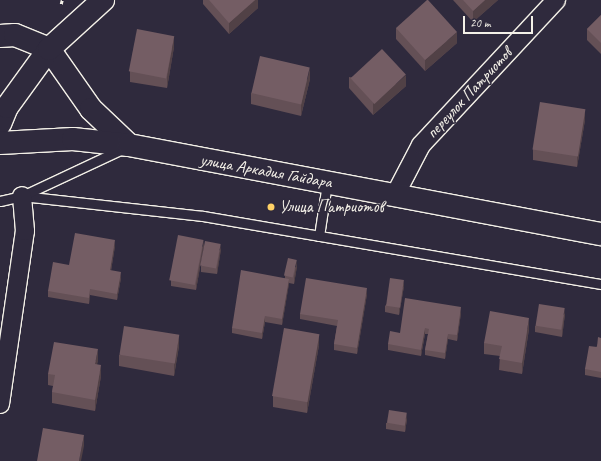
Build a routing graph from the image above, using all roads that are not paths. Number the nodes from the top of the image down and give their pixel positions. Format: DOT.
graph roads {
  1 [pos="103,0"];
  2 [pos="556,0"];
  3 [pos="0,36"];
  4 [pos="49,49"];
  5 [pos="0,124"];
  6 [pos="0,143"];
  7 [pos="129,145"];
  8 [pos="327,182"];
  9 [pos="395,195"];
  10 [pos="22,196"];
  11 [pos="0,201"];
  12 [pos="601,234"];
  13 [pos="319,236"];
  14 [pos="601,284"];
  15 [pos="0,404"];
  1 -- 4 [label="main road"];
  2 -- 9 [label="street, переулок Патриотов"];
  3 -- 4 [label="main road"];
  4 -- 5 [label="main road"];
  4 -- 7 [label="main road"];
  6 -- 7 [label="main road, улица Аркадия Гайдара"];
  7 -- 8 [label="main road, улица Аркадия Гайдара"];
  7 -- 10 [label="lane"];
  8 -- 9 [label="main road, улица Аркадия Гайдара"];
  8 -- 13 [label="lane"];
  9 -- 12 [label="main road, улица Аркадия Гайдара"];
  10 -- 11 [label="lane"];
  10 -- 13 [label="lane"];
  10 -- 15 [label="street"];
  13 -- 14 [label="lane"];
}
